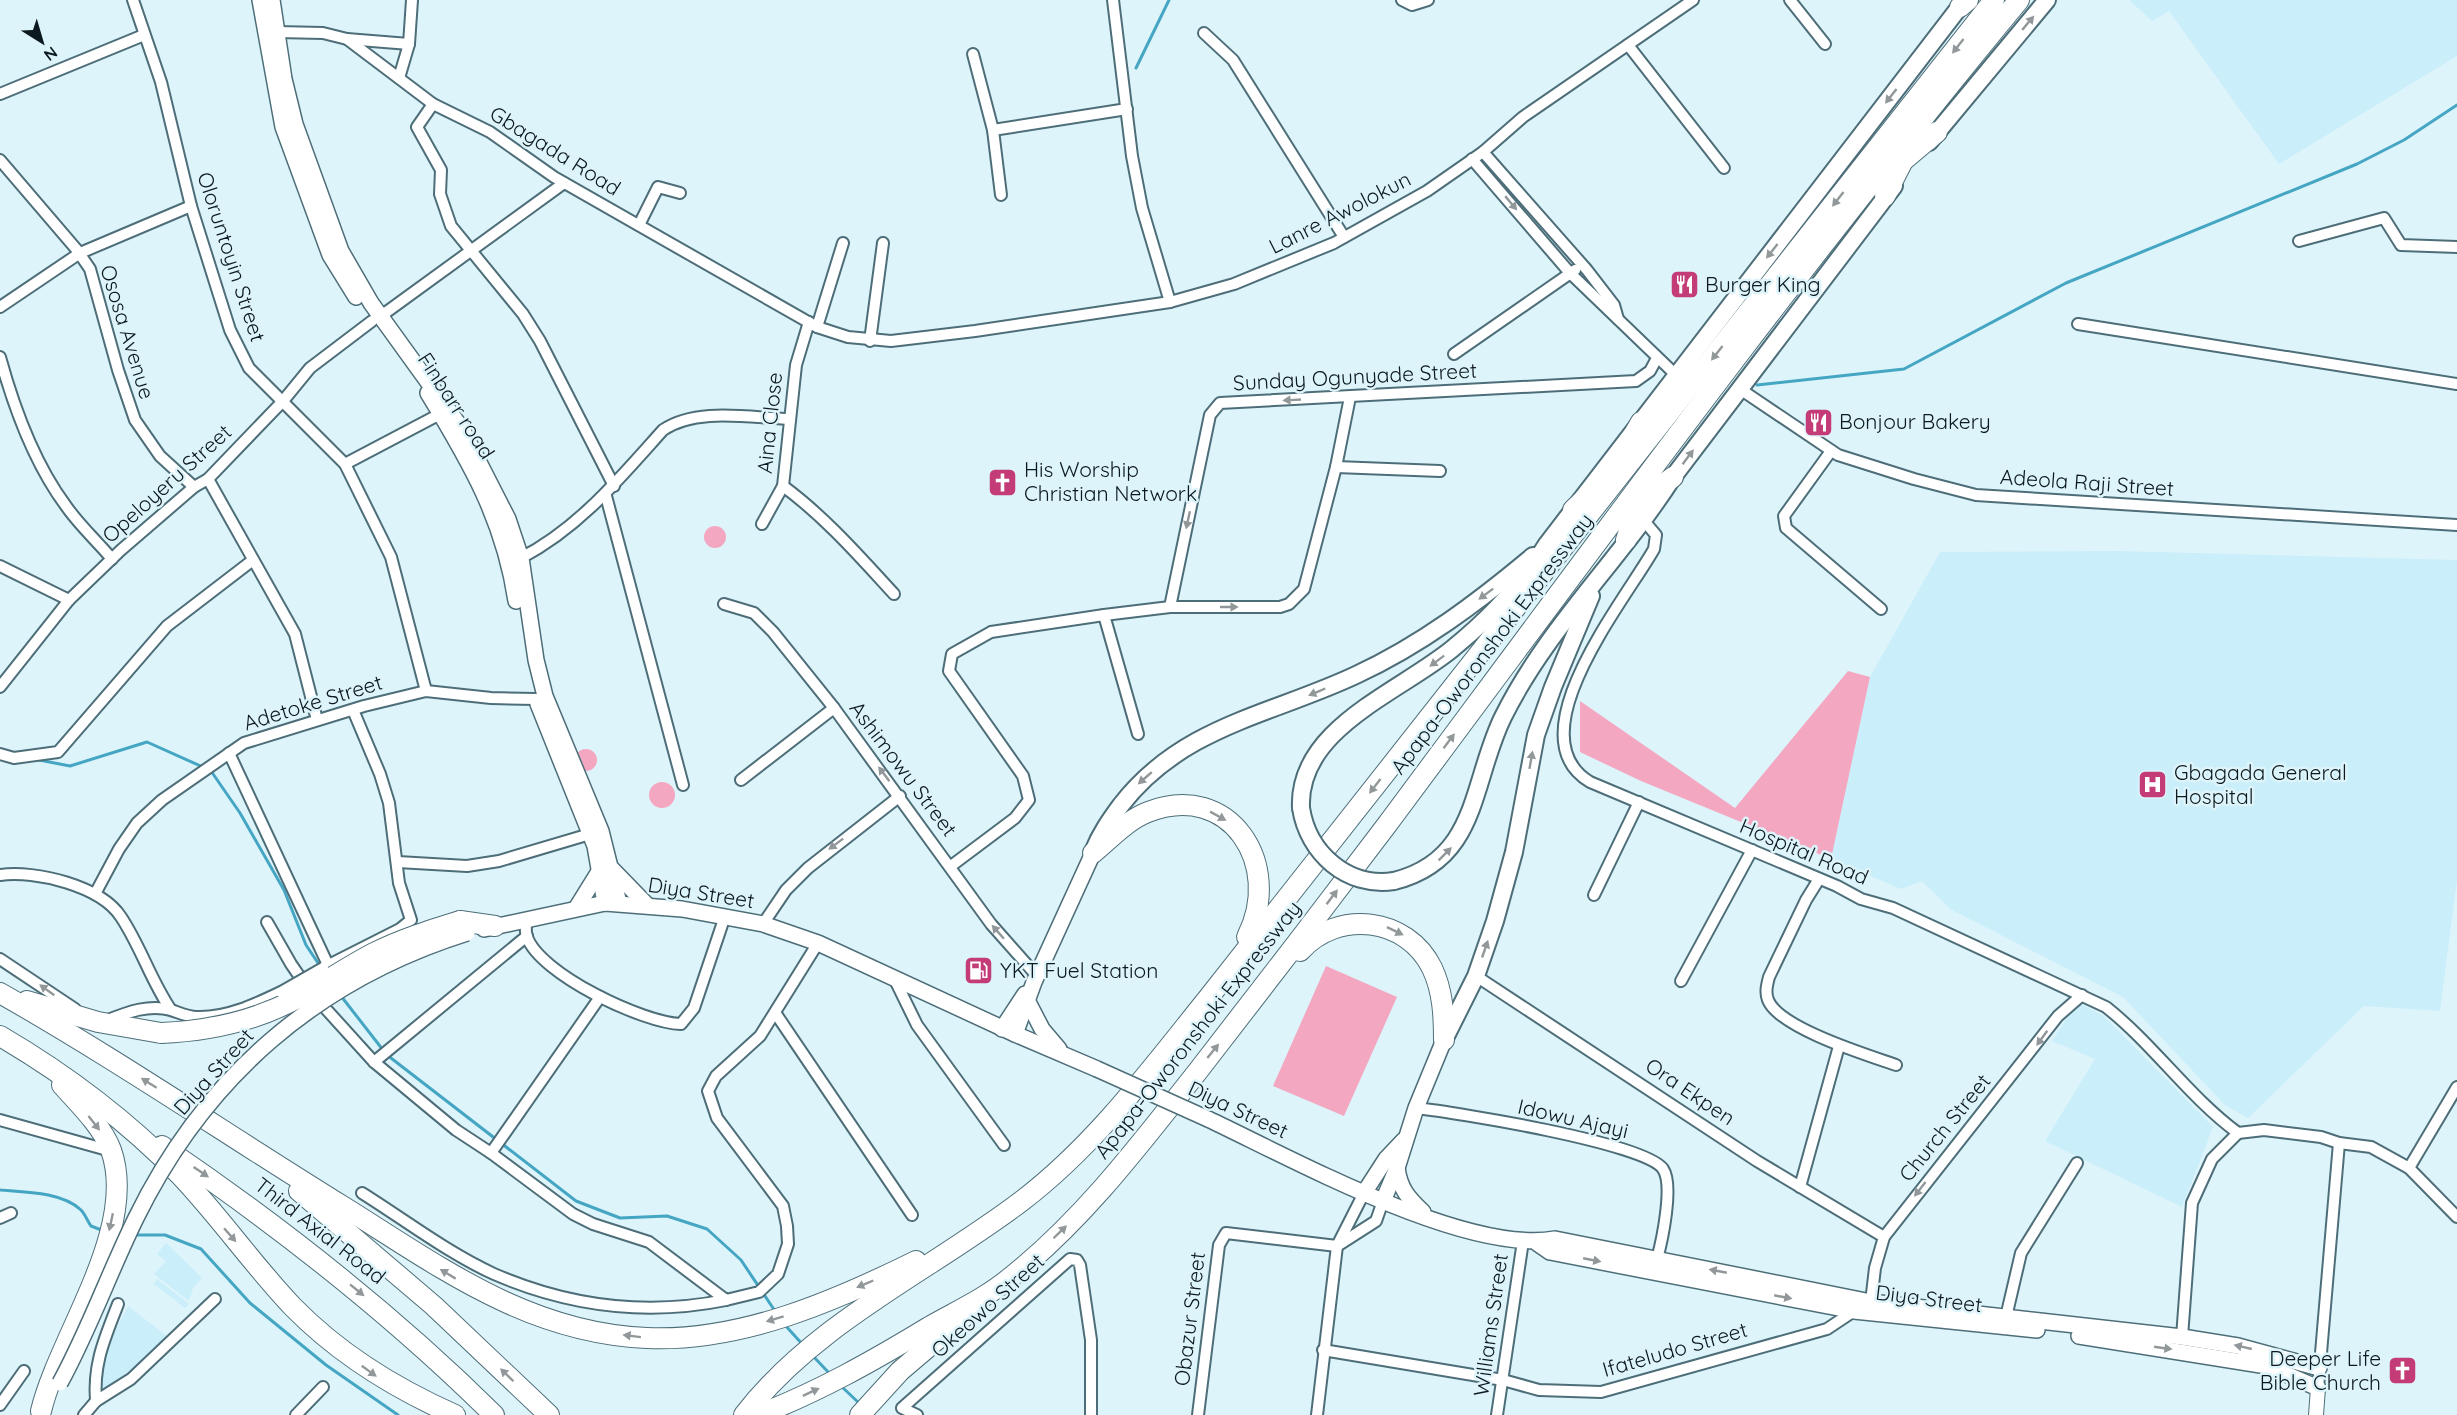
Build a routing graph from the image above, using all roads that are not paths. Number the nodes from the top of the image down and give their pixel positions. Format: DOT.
graph roads {
  1 [pos="133,0"];
  2 [pos="260,0"];
  3 [pos="272,0"];
  4 [pos="411,0"];
  5 [pos="1113,0"];
  6 [pos="1402,0"];
  7 [pos="1428,0"];
  8 [pos="1693,0"];
  9 [pos="1790,0"];
  10 [pos="1985,0"];
  11 [pos="1994,0"];
  12 [pos="2019,0"];
  13 [pos="2047,0"];
  14 [pos="1964,2"];
  15 [pos="1979,19"];
  16 [pos="277,32"];
  17 [pos="1204,33"];
  18 [pos="144,35"];
  19 [pos="347,39"];
  20 [pos="409,44"];
  21 [pos="1825,44"];
  22 [pos="1628,45"];
  23 [pos="973,54"];
  24 [pos="399,78"];
  25 [pos="0,94"];
  26 [pos="434,104"];
  27 [pos="1127,109"];
  28 [pos="1923,117"];
  29 [pos="993,130"];
  30 [pos="1937,132"];
  31 [pos="1483,152"];
  32 [pos="1472,159"];
  33 [pos="1906,159"];
  34 [pos="0,160"];
  35 [pos="1724,168"];
  36 [pos="564,183"];
  37 [pos="1877,191"];
  38 [pos="680,193"];
  39 [pos="1001,195"];
  40 [pos="191,206"];
  41 [pos="639,225"];
  42 [pos="1344,237"];
  43 [pos="2299,241"];
  44 [pos="843,243"];
  45 [pos="883,243"];
  46 [pos="2457,248"];
  47 [pos="470,251"];
  48 [pos="335,253"];
  49 [pos="80,254"];
  50 [pos="1582,265"];
  51 [pos="1570,273"];
  52 [pos="1170,302"];
  53 [pos="0,307"];
  54 [pos="377,319"];
  55 [pos="1618,319"];
  56 [pos="813,324"];
  57 [pos="2078,324"];
  58 [pos="870,341"];
  59 [pos="1454,354"];
  60 [pos="0,357"];
  61 [pos="1658,358"];
  62 [pos="1676,375"];
  63 [pos="2457,384"];
  64 [pos="1740,390"];
  65 [pos="1350,397"];
  66 [pos="283,401"];
  67 [pos="440,414"];
  68 [pos="790,419"];
  69 [pos="1648,427"];
  70 [pos="1831,451"];
  71 [pos="345,464"];
  72 [pos="1336,467"];
  73 [pos="1654,467"];
  74 [pos="1440,471"];
  75 [pos="1673,477"];
  76 [pos="208,479"];
  77 [pos="614,486"];
  78 [pos="783,486"];
  79 [pos="194,487"];
  80 [pos="606,496"];
  81 [pos="1582,511"];
  82 [pos="1641,513"];
  83 [pos="762,524"];
  84 [pos="2457,525"];
  85 [pos="1607,531"];
  86 [pos="1626,540"];
  87 [pos="1547,544"];
  88 [pos="112,558"];
  89 [pos="521,558"];
  90 [pos="253,560"];
  91 [pos="0,566"];
  92 [pos="1603,571"];
  93 [pos="894,594"];
  94 [pos="69,600"];
  95 [pos="724,604"];
  96 [pos="1170,607"];
  97 [pos="1881,609"];
  98 [pos="1104,615"];
  99 [pos="0,687"];
  100 [pos="426,692"];
  101 [pos="536,699"];
  102 [pos="834,708"];
  103 [pos="353,710"];
  104 [pos="317,720"];
  105 [pos="1138,734"];
  106 [pos="229,753"];
  107 [pos="0,754"];
  108 [pos="741,780"];
  109 [pos="682,785"];
  110 [pos="900,796"];
  111 [pos="1639,802"];
  112 [pos="597,842"];
  113 [pos="1752,850"];
  114 [pos="1093,854"];
  115 [pos="398,862"];
  116 [pos="951,866"];
  117 [pos="606,870"];
  118 [pos="0,875"];
  119 [pos="1820,879"];
  120 [pos="95,894"];
  121 [pos="1594,895"];
  122 [pos="612,903"];
  123 [pos="647,905"];
  124 [pos="577,907"];
  125 [pos="725,916"];
  126 [pos="526,919"];
  127 [pos="267,922"];
  128 [pos="763,924"];
  129 [pos="495,926"];
  130 [pos="464,927"];
  131 [pos="526,936"];
  132 [pos="818,943"];
  133 [pos="0,959"];
  134 [pos="326,966"];
  135 [pos="1476,976"];
  136 [pos="1035,979"];
  137 [pos="895,980"];
  138 [pos="1681,981"];
  139 [pos="1,993"];
  140 [pos="2082,995"];
  141 [pos="600,997"];
  142 [pos="1209,997"];
  143 [pos="1028,1002"];
  144 [pos="171,1010"];
  145 [pos="1247,1011"];
  146 [pos="776,1014"];
  147 [pos="98,1021"];
  148 [pos="1009,1031"];
  149 [pos="0,1036"];
  150 [pos="1444,1040"];
  151 [pos="1839,1046"];
  152 [pos="1063,1053"];
  153 [pos="381,1056"];
  154 [pos="43,1061"];
  155 [pos="1896,1065"];
  156 [pos="2457,1087"];
  157 [pos="101,1104"];
  158 [pos="1416,1108"];
  159 [pos="0,1120"];
  160 [pos="2238,1133"];
  161 [pos="1406,1137"];
  162 [pos="2339,1143"];
  163 [pos="1004,1145"];
  164 [pos="494,1149"];
  165 [pos="251,1150"];
  166 [pos="112,1157"];
  167 [pos="2077,1163"];
  168 [pos="1397,1168"];
  169 [pos="2409,1168"];
  170 [pos="1800,1187"];
  171 [pos="362,1192"];
  172 [pos="1364,1193"];
  173 [pos="1383,1201"];
  174 [pos="11,1213"];
  175 [pos="912,1215"];
  176 [pos="2457,1217"];
  177 [pos="0,1218"];
  178 [pos="1430,1218"];
  179 [pos="975,1232"];
  180 [pos="1884,1237"];
  181 [pos="1530,1242"];
  182 [pos="1336,1246"];
  183 [pos="1657,1259"];
  184 [pos="984,1297"];
  185 [pos="215,1299"];
  186 [pos="726,1300"];
  187 [pos="1871,1302"];
  188 [pos="118,1304"];
  189 [pos="1854,1311"];
  190 [pos="2006,1317"];
  191 [pos="2182,1337"];
  192 [pos="1323,1350"];
  193 [pos="2319,1368"];
  194 [pos="24,1371"];
  195 [pos="1503,1380"];
  196 [pos="323,1387"];
  197 [pos="2318,1388"];
  198 [pos="96,1401"];
  199 [pos="0,1405"];
  200 [pos="39,1413"];
  201 [pos="84,1415"];
  202 [pos="296,1415"];
  203 [pos="455,1415"];
  204 [pos="494,1415"];
  205 [pos="549,1415"];
  206 [pos="744,1415"];
  207 [pos="758,1415"];
  208 [pos="861,1415"];
  209 [pos="916,1415"];
  210 [pos="1091,1415"];
  211 [pos="1198,1415"];
  212 [pos="1317,1415"];
  213 [pos="1497,1415"];
  214 [pos="2316,1415"];
  1 -- 18 [label="street, Oloruntoyin Street"];
  2 -- 48 [label="main road, Finbarr road"];
  3 -- 16 [label="main road, Finbarr road"];
  4 -- 20 [label="street"];
  5 -- 27 [label="street"];
  6 -- 7 [label="street"];
  8 -- 22 [label="street, Lanre Awolokun"];
  9 -- 21 [label="street"];
  10 -- 15 [label="highway"];
  11 -- 15 [label="highway, Apapa-Oworonshoki Expressway"];
  12 -- 28 [label="highway, Apapa-Oworonshoki Expressway"];
  30 -- 13 [label="main road, Apapa-Oworonshoki Expressway, one-way"];
  14 -- 62 [label="main road, Apapa-Oworonshoki Expressway, one-way"];
  15 -- 69 [label="highway, Apapa-Oworonshoki Expressway, one-way"];
  16 -- 19 [label="street, Gbagada Road"];
  16 -- 48 [label="main road, Finbarr road"];
  17 -- 42 [label="street"];
  18 -- 25 [label="street"];
  18 -- 40 [label="street, Oloruntoyin Street"];
  19 -- 20 [label="street"];
  19 -- 24 [label="street, Gbagada Road"];
  20 -- 24 [label="street"];
  22 -- 31 [label="street, Lanre Awolokun"];
  22 -- 35 [label="street"];
  23 -- 29 [label="street"];
  24 -- 26 [label="street, Gbagada Road"];
  26 -- 36 [label="street, Gbagada Road"];
  26 -- 47 [label="street"];
  27 -- 29 [label="street"];
  27 -- 52 [label="street"];
  28 -- 33 [label="highway"];
  28 -- 37 [label="highway, Apapa-Oworonshoki Expressway"];
  29 -- 39 [label="street"];
  30 -- 33 [label="highway"];
  30 -- 37 [label="main road, Apapa-Oworonshoki Expressway"];
  31 -- 32 [label="street, Lanre Awolokun"];
  31 -- 50 [label="street"];
  32 -- 42 [label="street, Lanre Awolokun"];
  32 -- 51 [label="street, one-way"];
  33 -- 37 [label="highway"];
  34 -- 49 [label="street, Ososa Avenue"];
  36 -- 41 [label="street, Gbagada Road"];
  36 -- 47 [label="street, Opeloyeru Street"];
  37 -- 64 [label="main road, Apapa-Oworonshoki Expressway"];
  37 -- 73 [label="highway, Apapa-Oworonshoki Expressway"];
  38 -- 41 [label="street"];
  40 -- 49 [label="street"];
  40 -- 66 [label="street, Oloruntoyin Street"];
  41 -- 56 [label="street, Gbagada Road"];
  42 -- 52 [label="street, Lanre Awolokun"];
  43 -- 46 [label="street"];
  44 -- 56 [label="street, Aina Close"];
  45 -- 58 [label="street"];
  47 -- 54 [label="street, Opeloyeru Street"];
  47 -- 77 [label="street"];
  48 -- 54 [label="main road, Finbarr road"];
  49 -- 53 [label="street"];
  49 -- 79 [label="street, Ososa Avenue"];
  50 -- 51 [label="street"];
  50 -- 55 [label="street"];
  51 -- 55 [label="street"];
  51 -- 59 [label="street"];
  52 -- 58 [label="street, Lanre Awolokun"];
  54 -- 66 [label="street, Opeloyeru Street"];
  54 -- 67 [label="main road, Finbarr road"];
  54 -- 89 [label="main road, Finbarr road"];
  55 -- 61 [label="street"];
  56 -- 58 [label="street, Lanre Awolokun"];
  56 -- 68 [label="street, Aina Close"];
  57 -- 63 [label="street"];
  60 -- 88 [label="street"];
  61 -- 62 [label="street"];
  61 -- 65 [label="street, Sunday Ogunyade Street"];
  62 -- 69 [label="main road, Apapa-Oworonshoki Expressway"];
  64 -- 70 [label="street, Adeola Raji Street"];
  75 -- 64 [label="main road, Apapa-Oworonshoki Expressway, one-way"];
  65 -- 72 [label="street"];
  65 -- 96 [label="street, Sunday Ogunyade Street, one-way"];
  66 -- 71 [label="street, Oloruntoyin Street"];
  66 -- 76 [label="street, Opeloyeru Street"];
  67 -- 71 [label="street"];
  67 -- 101 [label="main road, Finbarr road"];
  68 -- 77 [label="street"];
  68 -- 78 [label="street, Aina Close"];
  69 -- 81 [label="highway, Apapa-Oworonshoki Expressway"];
  69 -- 81 [label="highway"];
  70 -- 84 [label="street, Adeola Raji Street"];
  70 -- 97 [label="street"];
  71 -- 100 [label="street, Oloruntoyin Street"];
  72 -- 74 [label="street"];
  96 -- 72 [label="street, one-way"];
  73 -- 82 [label="highway"];
  73 -- 85 [label="highway, Apapa-Oworonshoki Expressway"];
  75 -- 82 [label="highway"];
  76 -- 79 [label="street, Opeloyeru Street"];
  76 -- 90 [label="street"];
  77 -- 80 [label="street"];
  78 -- 83 [label="street, Aina Close"];
  78 -- 93 [label="street"];
  79 -- 88 [label="street, Opeloyeru Street"];
  80 -- 89 [label="street"];
  80 -- 109 [label="street"];
  81 -- 87 [label="main road, Apapa-Oworonshoki Expressway"];
  81 -- 142 [label="highway, Apapa-Oworonshoki Expressway, one-way"];
  82 -- 85 [label="highway"];
  82 -- 86 [label="highway"];
  82 -- 111 [label="street, Hospital Road"];
  145 -- 85 [label="highway, Apapa-Oworonshoki Expressway, one-way"];
  86 -- 92 [label="main road"];
  87 -- 92 [label="main road, one-way, bridge"];
  87 -- 114 [label="main road, one-way"];
  88 -- 94 [label="street, Opeloyeru Street"];
  89 -- 112 [label="main road, Finbarr road"];
  90 -- 104 [label="street"];
  90 -- 107 [label="street"];
  91 -- 94 [label="street"];
  135 -- 92 [label="main road, one-way"];
  94 -- 99 [label="street, Opeloyeru Street"];
  95 -- 102 [label="street, Ashimowu Street"];
  96 -- 98 [label="street"];
  98 -- 105 [label="street"];
  98 -- 116 [label="street"];
  100 -- 101 [label="street, Adetoke Street"];
  100 -- 103 [label="street, Adetoke Street"];
  101 -- 112 [label="main road, Finbarr road"];
  102 -- 108 [label="street"];
  110 -- 102 [label="street, Ashimowu Street, one-way"];
  103 -- 104 [label="street, Adetoke Street"];
  103 -- 115 [label="street"];
  104 -- 106 [label="street, Adetoke Street"];
  106 -- 120 [label="street, Adetoke Street"];
  106 -- 134 [label="street"];
  110 -- 116 [label="street, Ashimowu Street"];
  110 -- 128 [label="street, one-way"];
  111 -- 113 [label="street, Hospital Road"];
  111 -- 121 [label="street"];
  112 -- 115 [label="street"];
  112 -- 117 [label="main road"];
  113 -- 119 [label="street, Hospital Road"];
  113 -- 138 [label="street"];
  114 -- 136 [label="main road"];
  114 -- 142 [label="highway, one-way"];
  115 -- 134 [label="street"];
  136 -- 116 [label="street, Ashimowu Street, one-way"];
  117 -- 122 [label="main road"];
  117 -- 123 [label="main road"];
  117 -- 124 [label="main road"];
  118 -- 120 [label="street"];
  119 -- 140 [label="street, Hospital Road"];
  119 -- 151 [label="street"];
  120 -- 144 [label="street"];
  122 -- 123 [label="main road, Diya Street"];
  122 -- 124 [label="main road, Diya Street"];
  123 -- 125 [label="main road, Diya Street"];
  124 -- 126 [label="main road, Diya Street"];
  125 -- 128 [label="main road, Diya Street"];
  125 -- 141 [label="street"];
  126 -- 129 [label="main road, Diya Street"];
  126 -- 131 [label="street"];
  127 -- 153 [label="street"];
  128 -- 132 [label="main road, Diya Street"];
  129 -- 130 [label="highway"];
  130 -- 147 [label="highway, bridge"];
  130 -- 200 [label="main road, Diya Street, bridge"];
  131 -- 141 [label="street"];
  131 -- 153 [label="street"];
  132 -- 137 [label="main road, Diya Street"];
  132 -- 146 [label="street"];
  147 -- 133 [label="street, one-way"];
  134 -- 144 [label="street, bridge"];
  135 -- 150 [label="main road"];
  135 -- 170 [label="street, Ora Ekpen"];
  136 -- 143 [label="main road"];
  136 -- 148 [label="main road"];
  137 -- 148 [label="main road, Diya Street"];
  137 -- 163 [label="street"];
  139 -- 147 [label="highway"];
  165 -- 139 [label="highway, one-way"];
  140 -- 160 [label="street, Hospital Road"];
  140 -- 180 [label="street, Church Street, one-way"];
  141 -- 164 [label="street"];
  142 -- 179 [label="highway, Apapa-Oworonshoki Expressway"];
  143 -- 148 [label="main road"];
  143 -- 152 [label="main road"];
  144 -- 147 [label="street"];
  145 -- 150 [label="highway, one-way"];
  184 -- 145 [label="highway, Apapa-Oworonshoki Expressway, one-way"];
  146 -- 175 [label="street"];
  146 -- 186 [label="street"];
  148 -- 152 [label="main road, Diya Street"];
  149 -- 154 [label="highway"];
  150 -- 158 [label="main road"];
  151 -- 155 [label="street"];
  151 -- 170 [label="street"];
  152 -- 172 [label="main road, Diya Street, bridge"];
  153 -- 164 [label="street"];
  154 -- 157 [label="highway"];
  154 -- 166 [label="highway, one-way"];
  156 -- 169 [label="street"];
  157 -- 203 [label="highway, one-way"];
  157 -- 204 [label="highway, Third Axial Road, one-way"];
  158 -- 161 [label="main road"];
  158 -- 183 [label="street, Idowu Ajayi"];
  159 -- 166 [label="street"];
  160 -- 162 [label="street"];
  160 -- 191 [label="street"];
  161 -- 168 [label="main road"];
  161 -- 172 [label="main road"];
  162 -- 169 [label="street"];
  162 -- 193 [label="street"];
  164 -- 186 [label="street"];
  179 -- 165 [label="highway, one-way"];
  205 -- 165 [label="highway, Third Axial Road, one-way"];
  166 -- 200 [label="highway, one-way"];
  167 -- 190 [label="street"];
  168 -- 173 [label="main road"];
  168 -- 178 [label="main road"];
  169 -- 176 [label="street"];
  170 -- 180 [label="street, Ora Ekpen"];
  171 -- 186 [label="street"];
  172 -- 173 [label="main road, Diya Street"];
  172 -- 182 [label="street"];
  173 -- 178 [label="main road, Diya Street"];
  173 -- 182 [label="street"];
  174 -- 177 [label="street"];
  178 -- 181 [label="main road, Diya Street"];
  179 -- 206 [label="highway"];
  180 -- 187 [label="street, Church Street"];
  181 -- 183 [label="main road, Diya Street"];
  181 -- 189 [label="main road, Diya Street, one-way"];
  181 -- 195 [label="street, Williams Street"];
  182 -- 192 [label="street"];
  182 -- 211 [label="street, Obazur Street"];
  187 -- 183 [label="main road, Diya Street, one-way"];
  207 -- 184 [label="highway, one-way"];
  184 -- 208 [label="highway"];
  185 -- 198 [label="street"];
  187 -- 190 [label="main road, Diya Street"];
  188 -- 198 [label="street"];
  189 -- 195 [label="street, Ifateludo Street"];
  189 -- 197 [label="main road, Diya Street, one-way"];
  190 -- 191 [label="main road, Diya Street"];
  193 -- 191 [label="main road, Diya Street, one-way"];
  192 -- 195 [label="street, Ifateludo Street"];
  192 -- 212 [label="street"];
  193 -- 197 [label="street"];
  194 -- 199 [label="street"];
  195 -- 213 [label="street, Williams Street"];
  196 -- 202 [label="street"];
  197 -- 214 [label="street"];
  198 -- 201 [label="street"];
  209 -- 210 [label="street, Okeowo Street"];
}
